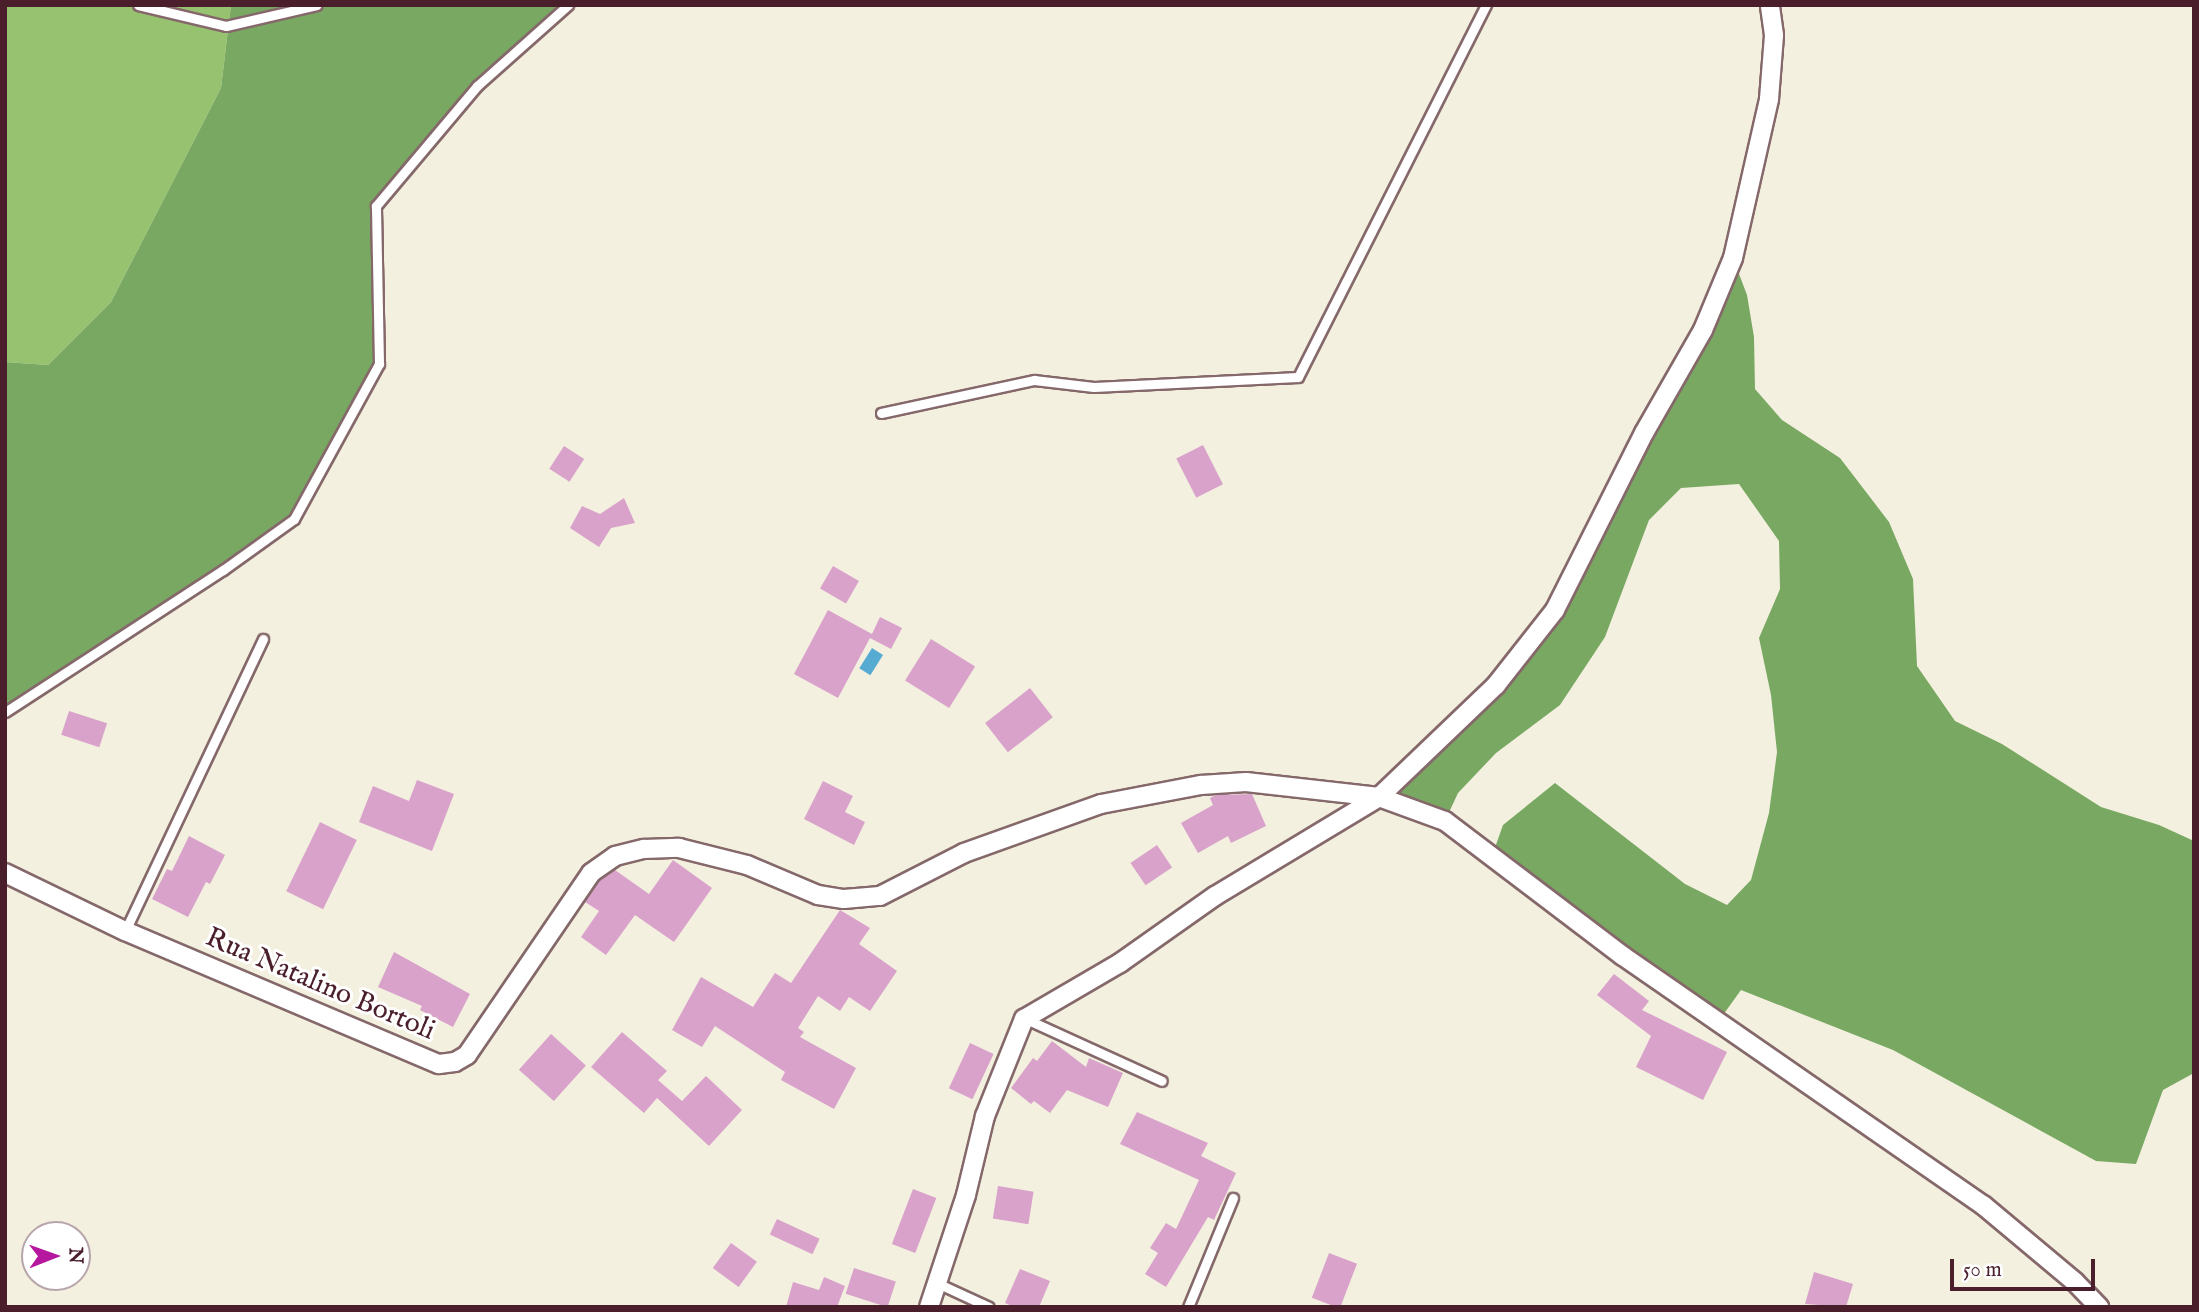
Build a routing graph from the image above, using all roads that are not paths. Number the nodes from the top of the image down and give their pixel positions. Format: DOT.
graph roads {
  1 [pos="138,5"];
  2 [pos="317,5"];
  3 [pos="568,5"];
  4 [pos="1486,5"];
  5 [pos="1770,5"];
  6 [pos="881,413"];
  7 [pos="263,639"];
  8 [pos="5,712"];
  9 [pos="1379,797"];
  10 [pos="5,873"];
  11 [pos="125,930"];
  12 [pos="1024,1019"];
  13 [pos="1161,1081"];
  14 [pos="1233,1198"];
  15 [pos="937,1283"];
  16 [pos="929,1307"];
  17 [pos="989,1307"];
  18 [pos="1188,1307"];
  19 [pos="2099,1307"];
  1 -- 2 [label="lane"];
  3 -- 8 [label="lane"];
  4 -- 6 [label="lane"];
  5 -- 9 [label="street"];
  7 -- 11 [label="lane"];
  9 -- 11 [label="street, Rua Natalino Bortoli"];
  9 -- 12 [label="street"];
  9 -- 19 [label="street, Rua Natalino Bortoli"];
  10 -- 11 [label="street, Rua Natalino Bortoli"];
  12 -- 13 [label="lane"];
  12 -- 15 [label="street"];
  14 -- 18 [label="lane"];
  15 -- 16 [label="street"];
  15 -- 17 [label="lane"];
}
